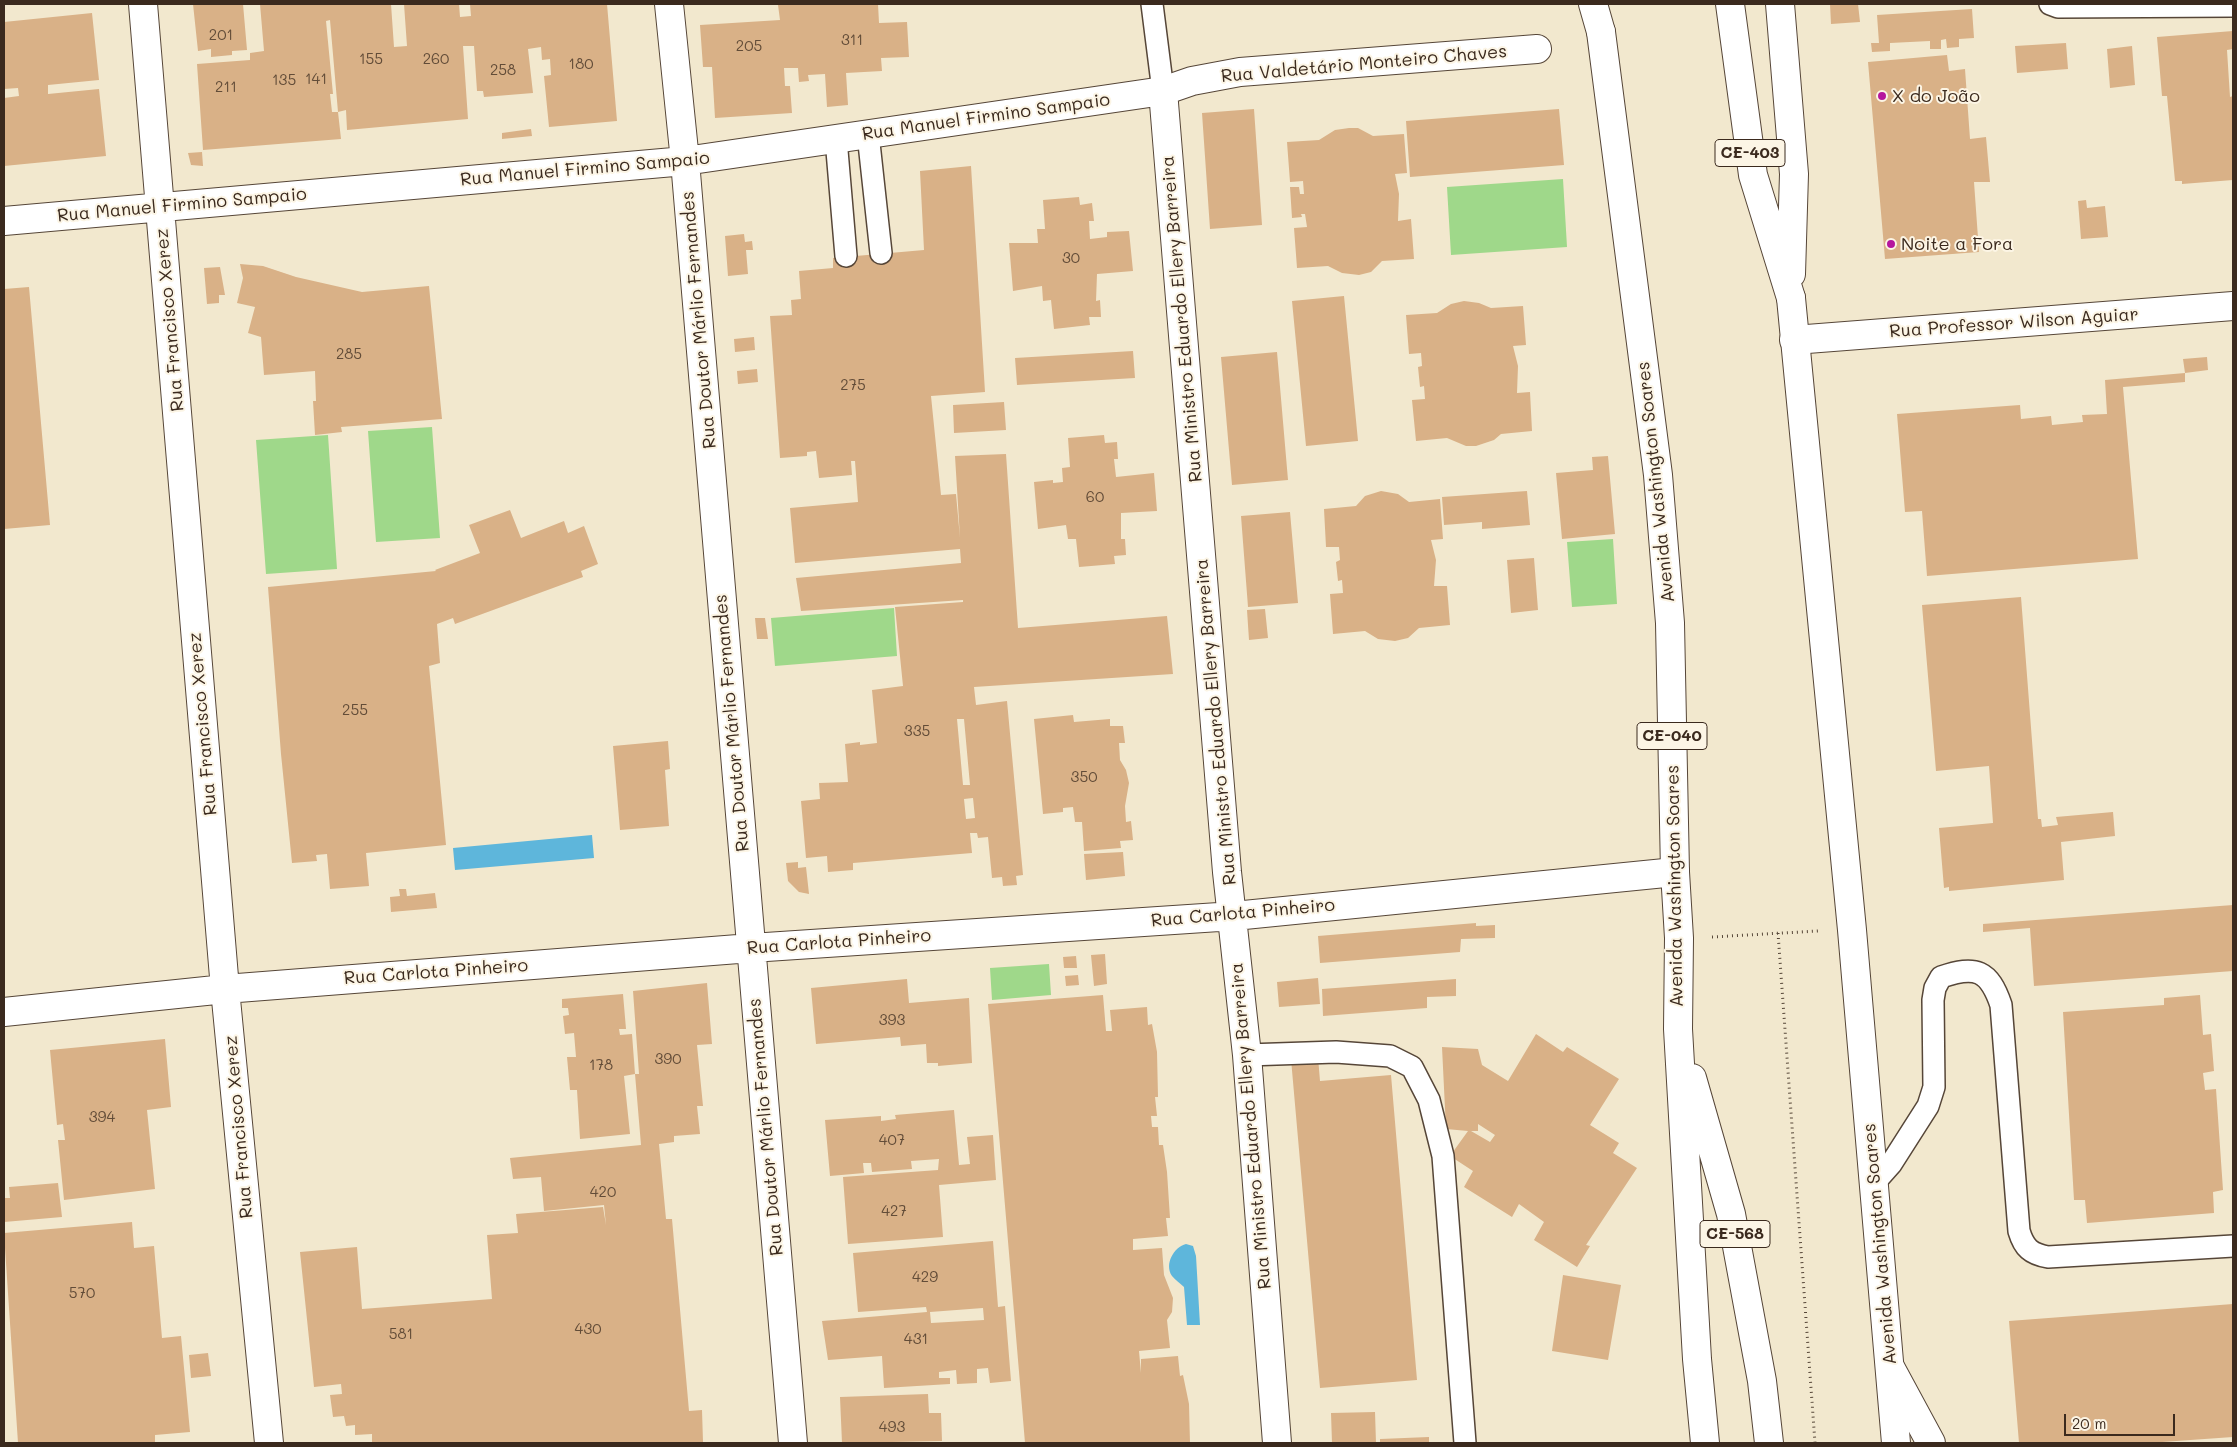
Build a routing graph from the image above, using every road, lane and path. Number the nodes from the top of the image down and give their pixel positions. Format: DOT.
graph roads {
  1 [pos="143,4"];
  2 [pos="669,4"];
  3 [pos="1152,4"];
  4 [pos="1593,4"];
  5 [pos="1602,4"];
  6 [pos="1730,4"];
  7 [pos="1780,4"];
  8 [pos="2050,4"];
  9 [pos="2233,6"];
  10 [pos="1601,32"];
  11 [pos="1537,49"];
  12 [pos="1163,91"];
  13 [pos="868,134"];
  14 [pos="836,139"];
  15 [pos="686,161"];
  16 [pos="160,206"];
  17 [pos="4,221"];
  18 [pos="881,253"];
  19 [pos="846,256"];
  20 [pos="1791,298"];
  21 [pos="2233,306"];
  22 [pos="1794,340"];
  23 [pos="1675,872"];
  24 [pos="1234,916"];
  25 [pos="1852,930"];
  26 [pos="1778,933"];
  27 [pos="1679,938"];
  28 [pos="751,948"];
  29 [pos="225,989"];
  30 [pos="4,1012"];
  31 [pos="1678,1029"];
  32 [pos="1246,1055"];
  33 [pos="1875,1182"];
  34 [pos="2233,1246"];
  35 [pos="1890,1369"];
  36 [pos="269,1443"];
  37 [pos="793,1443"];
  38 [pos="1277,1443"];
  39 [pos="1465,1443"];
  40 [pos="1705,1443"];
  41 [pos="1769,1443"];
  42 [pos="1815,1443"];
  43 [pos="1896,1443"];
  44 [pos="1931,1443"];
  1 -- 16 [label="main road, Rua Francisco Xerez"];
  2 -- 15 [label="main road, Rua Doutor Márlio Fernandes"];
  3 -- 12 [label="lane"];
  4 -- 10 [label="main road, Avenida Washington Soares"];
  5 -- 10 [label="main road, Avenida Washington Soares / CE-040"];
  6 -- 20 [label="main road, Avenida Washington Soares / CE-403"];
  7 -- 20 [label="main road, Avenida Washington Soares"];
  8 -- 9 [label="lane"];
  10 -- 23 [label="main road, Avenida Washington Soares / CE-040"];
  11 -- 12 [label="main road, Rua Valdetário Monteiro Chaves"];
  12 -- 13 [label="main road, Rua Manuel Firmino Sampaio"];
  12 -- 24 [label="main road, Rua Ministro Eduardo Ellery Barreira"];
  13 -- 14 [label="main road, Rua Manuel Firmino Sampaio"];
  13 -- 18 [label="lane"];
  14 -- 15 [label="main road, Rua Manuel Firmino Sampaio"];
  14 -- 19 [label="lane"];
  15 -- 16 [label="main road, Rua Manuel Firmino Sampaio"];
  15 -- 28 [label="main road, Rua Doutor Márlio Fernandes"];
  16 -- 17 [label="main road, Rua Manuel Firmino Sampaio"];
  16 -- 29 [label="main road, Rua Francisco Xerez"];
  20 -- 22 [label="main road, Avenida Washington Soares"];
  21 -- 22 [label="main road, Rua Professor Wilson Aguiar"];
  22 -- 25 [label="main road, Avenida Washington Soares"];
  23 -- 24 [label="main road, Rua Carlota Pinheiro"];
  23 -- 27 [label="main road, Avenida Washington Soares / CE-040"];
  24 -- 28 [label="main road, Rua Carlota Pinheiro"];
  24 -- 32 [label="main road, Rua Ministro Eduardo Ellery Barreira"];
  25 -- 26 [label="path"];
  25 -- 33 [label="main road, Avenida Washington Soares"];
  26 -- 27 [label="path"];
  26 -- 42 [label="path"];
  27 -- 31 [label="main road, Avenida Washington Soares / CE-040"];
  28 -- 29 [label="main road, Rua Carlota Pinheiro"];
  28 -- 37 [label="main road, Rua Doutor Márlio Fernandes"];
  29 -- 30 [label="main road, Rua Carlota Pinheiro"];
  29 -- 36 [label="main road, Rua Francisco Xerez"];
  31 -- 40 [label="main road, Avenida Washington Soares / CE-040"];
  31 -- 41 [label="main road, CE-568"];
  32 -- 38 [label="main road, Rua Ministro Eduardo Ellery Barreira"];
  32 -- 39 [label="lane"];
  33 -- 34 [label="lane"];
  33 -- 35 [label="main road, Avenida Washington Soares"];
  35 -- 43 [label="main road, Avenida Washington Soares"];
  35 -- 44 [label="main road"];
}
